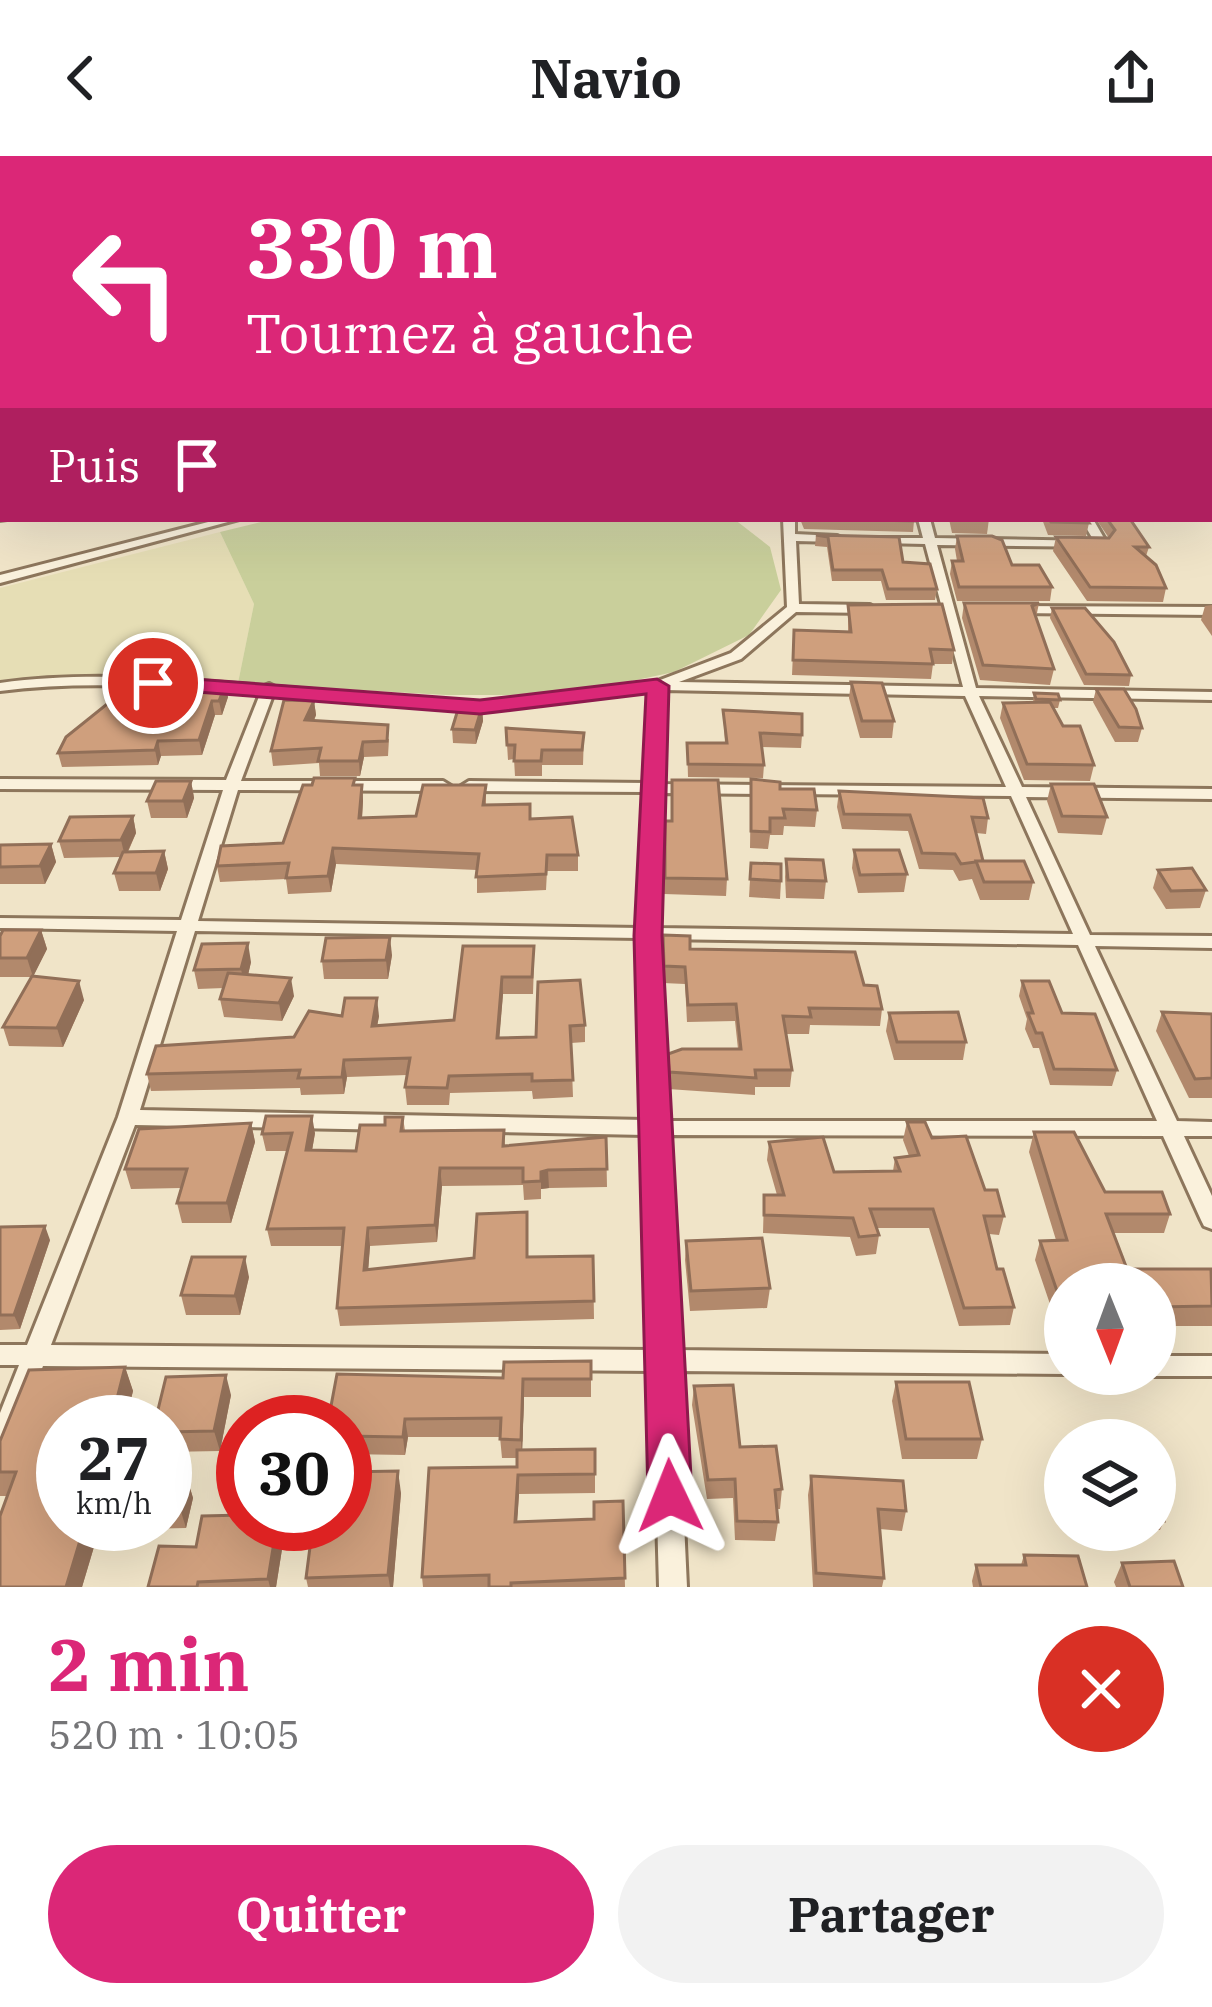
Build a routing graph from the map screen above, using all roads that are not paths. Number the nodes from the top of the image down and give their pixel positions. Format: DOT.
graph roads {
  1 [pos="221,522"];
  2 [pos="926,522"];
  3 [pos="1089,522"];
  4 [pos="789,528"];
  5 [pos="932,541"];
  6 [pos="0,578"];
  7 [pos="793,608"];
  8 [pos="882,609"];
  9 [pos="926,609"];
  10 [pos="948,609"];
  11 [pos="970,609"];
  12 [pos="992,610"];
  13 [pos="1212,611"];
  14 [pos="657,686"];
  15 [pos="0,687"];
  16 [pos="269,688"];
  17 [pos="971,693"];
  18 [pos="1212,696"];
  19 [pos="0,784"];
  20 [pos="651,784"];
  21 [pos="231,787"];
  22 [pos="1015,789"];
  23 [pos="1212,794"];
  24 [pos="0,923"];
  25 [pos="188,927"];
  26 [pos="648,936"];
  27 [pos="1084,942"];
  28 [pos="1212,942"];
  29 [pos="128,1117"];
  30 [pos="657,1128"];
  31 [pos="1170,1129"];
  32 [pos="1212,1129"];
  33 [pos="1212,1220"];
  34 [pos="32,1354"];
  35 [pos="0,1355"];
  36 [pos="665,1358"];
  37 [pos="1044,1364"];
  38 [pos="1176,1366"];
  39 [pos="1212,1366"];
  40 [pos="0,1445"];
  41 [pos="673,1587"];
  1 -- 6 [label="street"];
  2 -- 5 [label="street"];
  3 -- 5 [label="street"];
  4 -- 5 [label="street"];
  4 -- 7 [label="street"];
  5 -- 10 [label="street"];
  7 -- 8 [label="street"];
  7 -- 14 [label="street"];
  9 -- 10 [label="street"];
  10 -- 11 [label="street"];
  10 -- 17 [label="street"];
  12 -- 13 [label="street"];
  14 -- 16 [label="street"];
  14 -- 17 [label="street"];
  14 -- 20 [label="street"];
  15 -- 16 [label="street"];
  16 -- 21 [label="street"];
  17 -- 18 [label="street"];
  17 -- 22 [label="street"];
  19 -- 21 [label="street"];
  20 -- 21 [label="street"];
  20 -- 22 [label="street"];
  20 -- 26 [label="street"];
  21 -- 25 [label="street"];
  22 -- 23 [label="street"];
  22 -- 27 [label="street"];
  24 -- 25 [label="street"];
  25 -- 26 [label="street"];
  25 -- 29 [label="street"];
  26 -- 27 [label="street"];
  26 -- 30 [label="street"];
  27 -- 28 [label="street"];
  27 -- 31 [label="street"];
  29 -- 30 [label="street"];
  29 -- 34 [label="street"];
  30 -- 31 [label="street"];
  30 -- 36 [label="street"];
  31 -- 32 [label="street"];
  31 -- 33 [label="street"];
  34 -- 35 [label="street"];
  34 -- 36 [label="street"];
  34 -- 40 [label="street"];
  36 -- 37 [label="street"];
  36 -- 41 [label="street"];
  38 -- 39 [label="street"];
}
